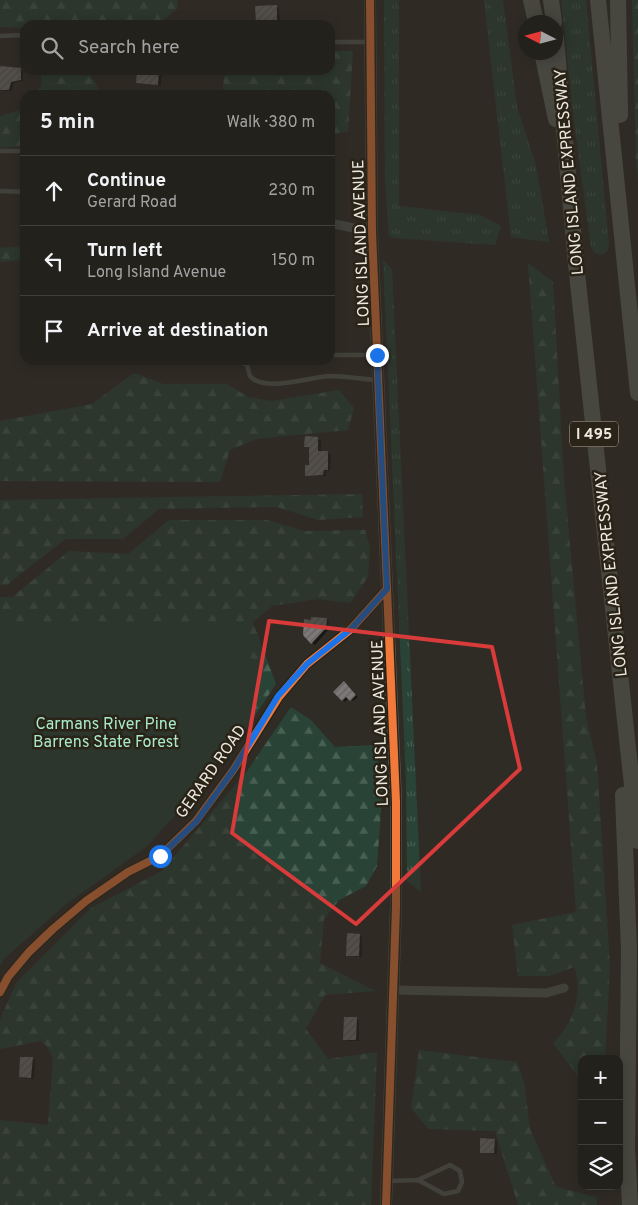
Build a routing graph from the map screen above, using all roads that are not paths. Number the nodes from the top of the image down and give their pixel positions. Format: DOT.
graph roads {
  1 [pos="370,0"];
  2 [pos="531,0"];
  3 [pos="552,0"];
  4 [pos="598,0"];
  5 [pos="618,0"];
  6 [pos="534,15"];
  7 [pos="553,15"];
  8 [pos="20,35"];
  9 [pos="0,36"];
  10 [pos="335,42"];
  11 [pos="370,42"];
  12 [pos="543,60"];
  13 [pos="558,60"];
  14 [pos="0,151"];
  15 [pos="20,151"];
  16 [pos="568,160"];
  17 [pos="0,191"];
  18 [pos="20,192"];
  19 [pos="335,224"];
  20 [pos="372,232"];
  21 [pos="625,260"];
  22 [pos="335,355"];
  23 [pos="377,355"];
  24 [pos="248,365"];
  25 [pos="378,380"];
  26 [pos="638,393"];
  27 [pos="387,589"];
  28 [pos="624,707"];
  29 [pos="638,841"];
  30 [pos="564,988"];
  31 [pos="393,990"];
  32 [pos="0,992"];
  33 [pos="418,1180"];
  34 [pos="387,1182"];
  35 [pos="386,1205"];
  36 [pos="630,1205"];
  1 -- 11 [label="street, LONG ISLAND AVENUE"];
  2 -- 6 [label="highway"];
  3 -- 7 [label="highway"];
  4 -- 21 [label="highway"];
  5 -- 21 [label="highway"];
  8 -- 9 [label="lane"];
  10 -- 11 [label="lane"];
  11 -- 20 [label="street, LONG ISLAND AVENUE"];
  12 -- 16 [label="highway"];
  13 -- 16 [label="highway, LONG ISLAND EXPRESSWAY / I 495"];
  14 -- 15 [label="lane"];
  16 -- 28 [label="highway, LONG ISLAND EXPRESSWAY / I 495"];
  17 -- 18 [label="lane"];
  19 -- 20 [label="street"];
  20 -- 23 [label="street, LONG ISLAND AVENUE"];
  21 -- 26 [label="highway"];
  22 -- 23 [label="lane"];
  23 -- 25 [label="street, LONG ISLAND AVENUE"];
  24 -- 25 [label="lane"];
  25 -- 27 [label="street, LONG ISLAND AVENUE"];
  27 -- 31 [label="street, LONG ISLAND AVENUE"];
  27 -- 32 [label="street, GERARD ROAD"];
  28 -- 29 [label="highway, LONG ISLAND EXPRESSWAY / I 495"];
  28 -- 36 [label="highway"];
  30 -- 31 [label="street"];
  31 -- 34 [label="street, LONG ISLAND AVENUE"];
  33 -- 33 [label="lane"];
  33 -- 34 [label="lane"];
  34 -- 35 [label="street, LONG ISLAND AVENUE"];
}
